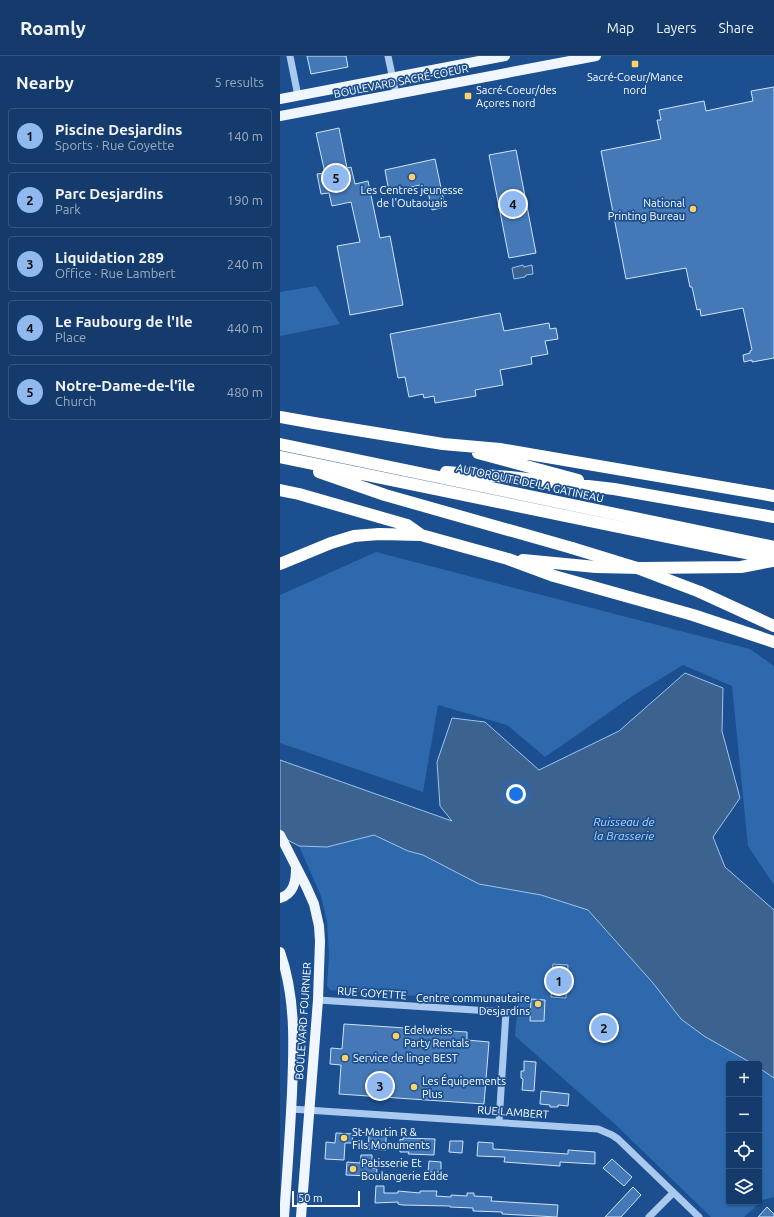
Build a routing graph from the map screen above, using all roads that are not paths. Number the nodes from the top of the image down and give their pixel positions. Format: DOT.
graph roads {
  1 [pos="290,56"];
  2 [pos="388,56"];
  3 [pos="505,56"];
  4 [pos="596,56"];
  5 [pos="583,57"];
  6 [pos="483,58"];
  7 [pos="392,77"];
  8 [pos="396,94"];
  9 [pos="298,96"];
  10 [pos="280,99"];
  11 [pos="280,116"];
  12 [pos="280,417"];
  13 [pos="280,444"];
  14 [pos="443,444"];
  15 [pos="280,457"];
  16 [pos="399,468"];
  17 [pos="614,489"];
  18 [pos="280,490"];
  19 [pos="774,496"];
  20 [pos="774,517"];
  21 [pos="421,535"];
  22 [pos="774,547"];
  23 [pos="508,559"];
  24 [pos="774,560"];
  25 [pos="280,564"];
  26 [pos="774,626"];
  27 [pos="774,642"];
  28 [pos="280,835"];
  29 [pos="296,865"];
  30 [pos="280,898"];
  31 [pos="280,952"];
  32 [pos="318,1000"];
  33 [pos="291,1109"];
  34 [pos="308,1110"];
  35 [pos="498,1122"];
  36 [pos="673,1193"];
  37 [pos="284,1217"];
  38 [pos="301,1217"];
  39 [pos="649,1217"];
  40 [pos="699,1217"];
  1 -- 9 [label="street"];
  2 -- 7 [label="street"];
  3 -- 6 [label="main road, BOULEVARD SACRÉ-COEUR"];
  4 -- 5 [label="main road, BOULEVARD SACRÉ-COEUR"];
  5 -- 8 [label="main road, BOULEVARD SACRÉ-COEUR"];
  6 -- 7 [label="main road, BOULEVARD SACRÉ-COEUR"];
  7 -- 8 [label="street"];
  7 -- 9 [label="main road, BOULEVARD SACRÉ-COEUR"];
  8 -- 11 [label="main road, BOULEVARD SACRÉ-COEUR"];
  9 -- 10 [label="main road, BOULEVARD SACRÉ-COEUR"];
  12 -- 14 [label="highway"];
  13 -- 16 [label="highway, AUTOROUTE DE LA GATINEAU"];
  14 -- 17 [label="highway"];
  14 -- 19 [label="highway"];
  15 -- 24 [label="highway"];
  15 -- 26 [label="highway, bridge"];
  16 -- 17 [label="highway"];
  16 -- 22 [label="highway, AUTOROUTE DE LA GATINEAU"];
  17 -- 20 [label="highway"];
  18 -- 21 [label="highway"];
  21 -- 23 [label="highway"];
  21 -- 25 [label="highway"];
  23 -- 24 [label="highway"];
  23 -- 27 [label="highway"];
  28 -- 29 [label="main road, BOULEVARD FOURNIER"];
  29 -- 30 [label="main road"];
  29 -- 32 [label="main road, BOULEVARD FOURNIER"];
  31 -- 33 [label="main road, BOULEVARD FOURNIER"];
  32 -- 34 [label="main road, BOULEVARD FOURNIER"];
  32 -- 35 [label="street, RUE GOYETTE"];
  33 -- 34 [label="street, RUE LAMBERT"];
  33 -- 37 [label="main road, BOULEVARD FOURNIER"];
  34 -- 35 [label="street, RUE LAMBERT"];
  34 -- 38 [label="main road, BOULEVARD FOURNIER"];
  35 -- 36 [label="street, RUE LAMBERT"];
  36 -- 39 [label="street"];
  36 -- 40 [label="street, RUE LAMBERT"];
}
